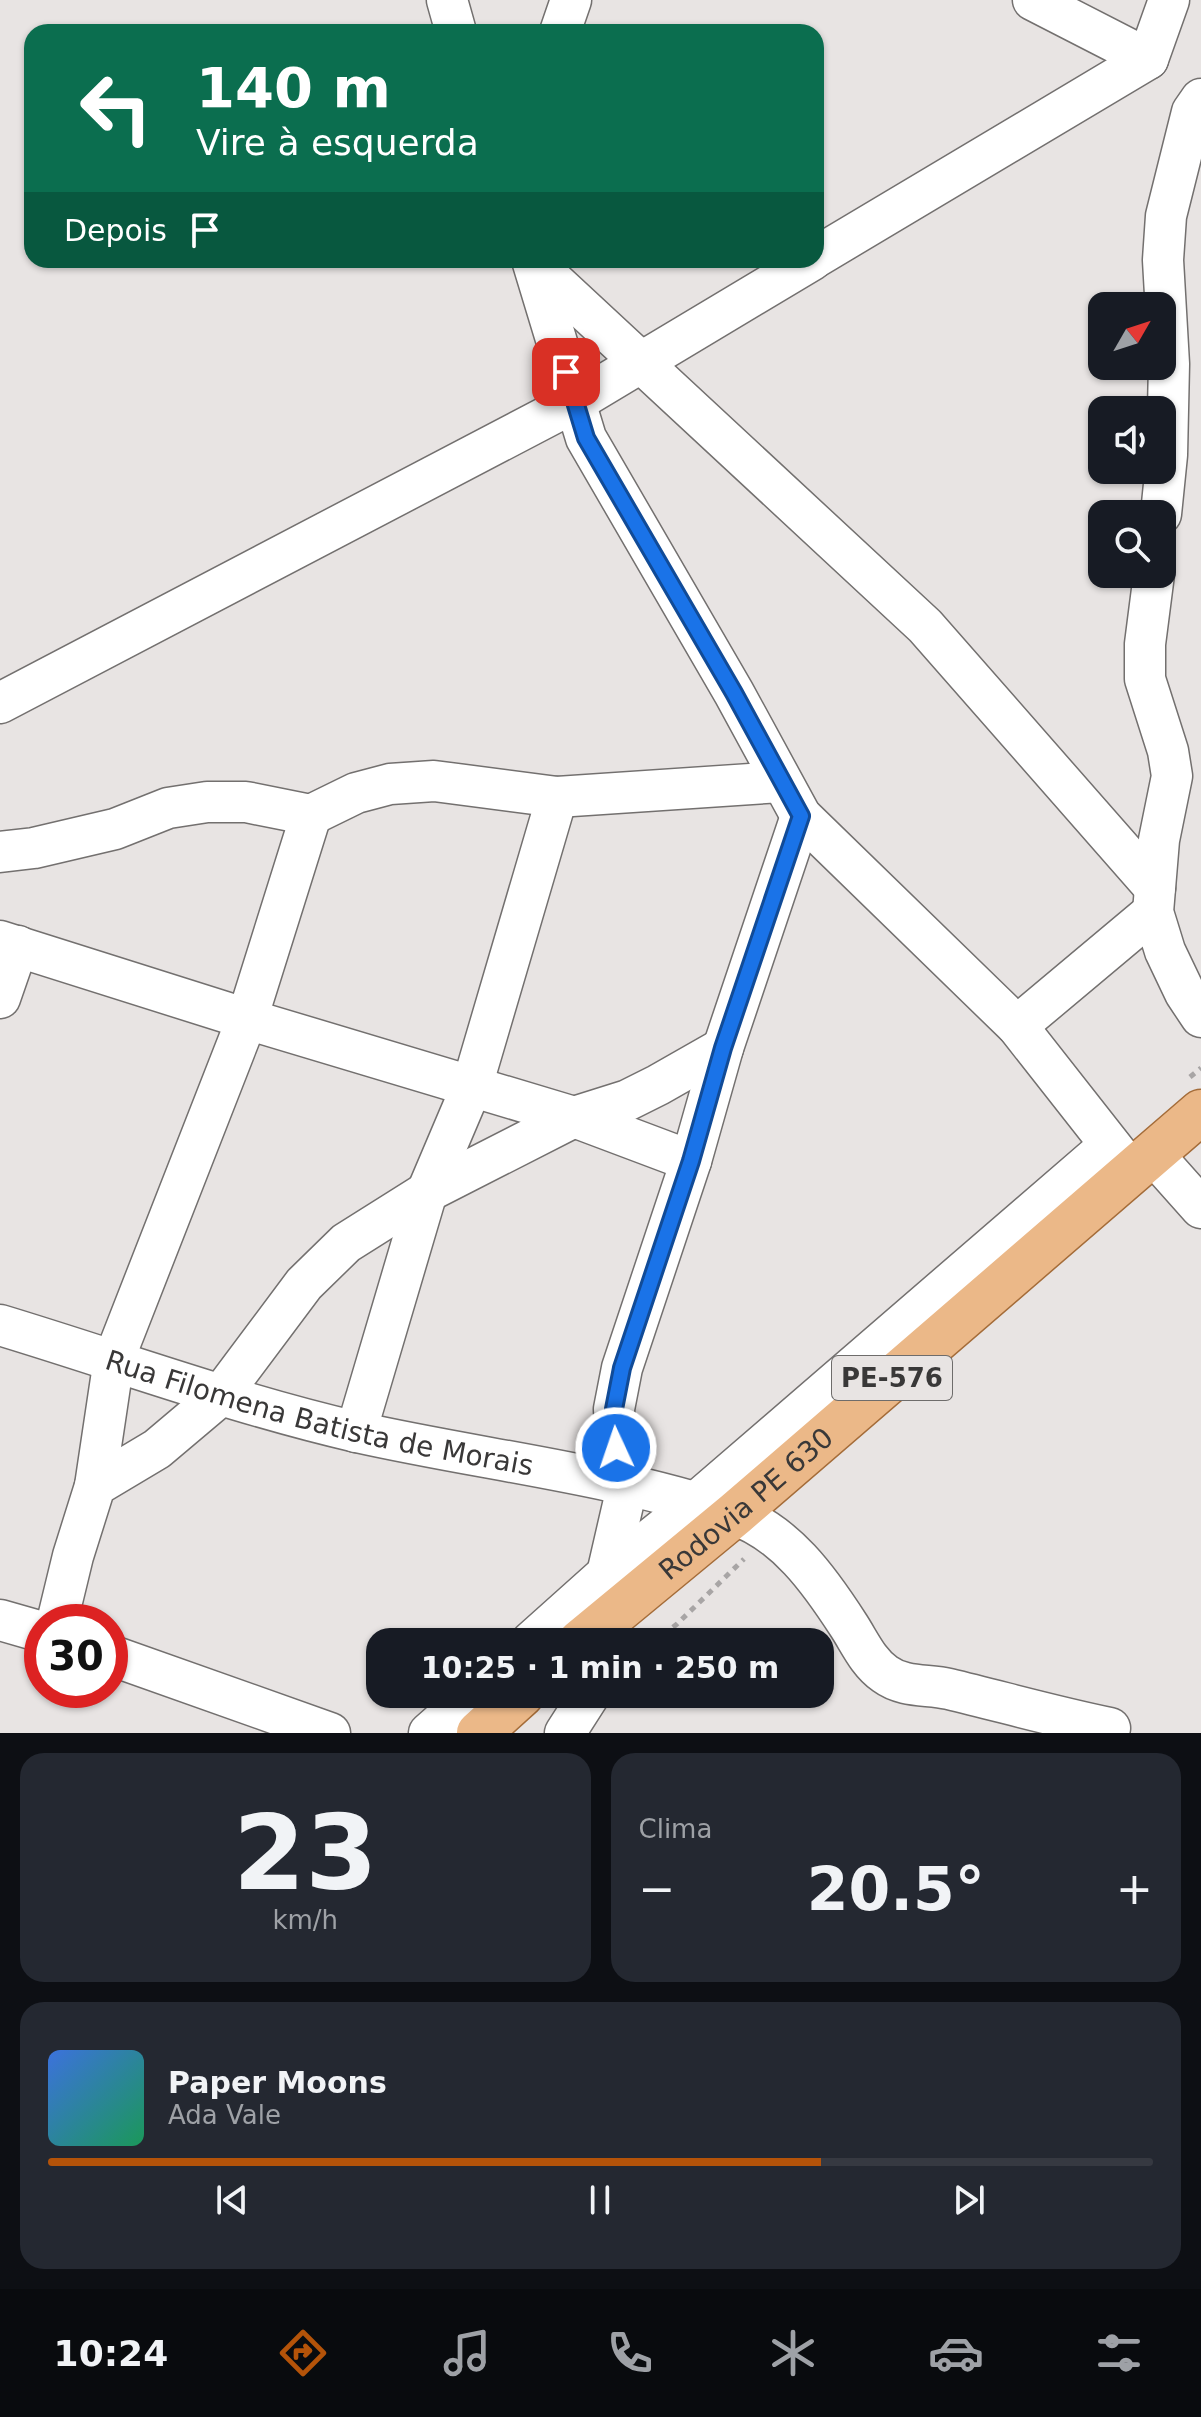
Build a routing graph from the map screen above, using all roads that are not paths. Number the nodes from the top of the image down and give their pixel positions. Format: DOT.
graph roads {
  1 [pos="447,0"];
  2 [pos="571,0"];
  3 [pos="1033,0"];
  4 [pos="1169,0"];
  5 [pos="454,24"];
  6 [pos="563,24"];
  7 [pos="1148,59"];
  8 [pos="1201,99"];
  9 [pos="824,253"];
  10 [pos="534,268"];
  11 [pos="540,268"];
  12 [pos="799,268"];
  13 [pos="641,362"];
  14 [pos="575,402"];
  15 [pos="1162,500"];
  16 [pos="1152,588"];
  17 [pos="0,703"];
  18 [pos="781,782"];
  19 [pos="557,797"];
  20 [pos="311,815"];
  21 [pos="801,816"];
  22 [pos="0,852"];
  23 [pos="1154,900"];
  24 [pos="9,944"];
  25 [pos="0,998"];
  26 [pos="1201,1017"];
  27 [pos="247,1019"];
  28 [pos="1017,1026"];
  29 [pos="723,1048"];
  30 [pos="472,1086"];
  31 [pos="1201,1112"];
  32 [pos="574,1117"];
  33 [pos="1131,1156"];
  34 [pos="691,1161"];
  35 [pos="427,1192"];
  36 [pos="1201,1208"];
  37 [pos="0,1325"];
  38 [pos="114,1359"];
  39 [pos="221,1395"];
  40 [pos="356,1432"];
  41 [pos="628,1483"];
  42 [pos="95,1486"];
  43 [pos="715,1509"];
  44 [pos="61,1604"];
  45 [pos="609,1609"];
  46 [pos="0,1620"];
  47 [pos="24,1627"];
  48 [pos="564,1628"];
  49 [pos="592,1628"];
  50 [pos="128,1661"];
  51 [pos="457,1708"];
  52 [pos="507,1708"];
  53 [pos="581,1708"];
  54 [pos="1110,1728"];
  55 [pos="330,1733"];
  56 [pos="429,1733"];
  57 [pos="479,1733"];
  58 [pos="565,1733"];
  1 -- 5 [label="street"];
  2 -- 6 [label="street"];
  3 -- 7 [label="street"];
  4 -- 7 [label="street"];
  7 -- 9 [label="street"];
  8 -- 15 [label="street"];
  10 -- 14 [label="street"];
  11 -- 13 [label="street"];
  12 -- 13 [label="street"];
  13 -- 14 [label="street"];
  13 -- 23 [label="street"];
  14 -- 17 [label="street"];
  14 -- 18 [label="street"];
  16 -- 23 [label="street"];
  18 -- 19 [label="street"];
  18 -- 21 [label="street"];
  19 -- 20 [label="street"];
  19 -- 30 [label="street"];
  20 -- 22 [label="street"];
  20 -- 27 [label="street"];
  21 -- 28 [label="street"];
  21 -- 29 [label="street"];
  23 -- 26 [label="street"];
  23 -- 28 [label="street"];
  24 -- 25 [label="street"];
  24 -- 27 [label="street"];
  27 -- 30 [label="street"];
  27 -- 38 [label="street"];
  28 -- 33 [label="street"];
  29 -- 32 [label="street"];
  29 -- 34 [label="street"];
  30 -- 32 [label="street"];
  30 -- 35 [label="street"];
  31 -- 33 [label="main road, Rodovia PE 630 / PE-576"];
  32 -- 34 [label="street"];
  32 -- 35 [label="street"];
  33 -- 36 [label="street"];
  33 -- 43 [label="main road, Rodovia PE 630 / PE-576"];
  34 -- 41 [label="street"];
  35 -- 39 [label="street"];
  35 -- 40 [label="street"];
  37 -- 38 [label="street, Rua Filomena Batista de Morais"];
  38 -- 39 [label="street, Rua Filomena Batista de Morais"];
  38 -- 42 [label="street"];
  39 -- 40 [label="street, Rua Filomena Batista de Morais"];
  39 -- 42 [label="street"];
  40 -- 41 [label="street, Rua Filomena Batista de Morais"];
  41 -- 43 [label="street, Rua Filomena Batista de Morais"];
  41 -- 45 [label="street"];
  42 -- 44 [label="street"];
  43 -- 45 [label="main road, Rodovia PE 630 / PE-576"];
  43 -- 54 [label="street, Rua Filomena Batista de Morais"];
  45 -- 48 [label="street"];
  45 -- 49 [label="main road, Rodovia PE 630 / PE-576"];
  46 -- 47 [label="street"];
  50 -- 55 [label="street"];
  51 -- 56 [label="street"];
  52 -- 57 [label="main road"];
  53 -- 58 [label="street"];
}
